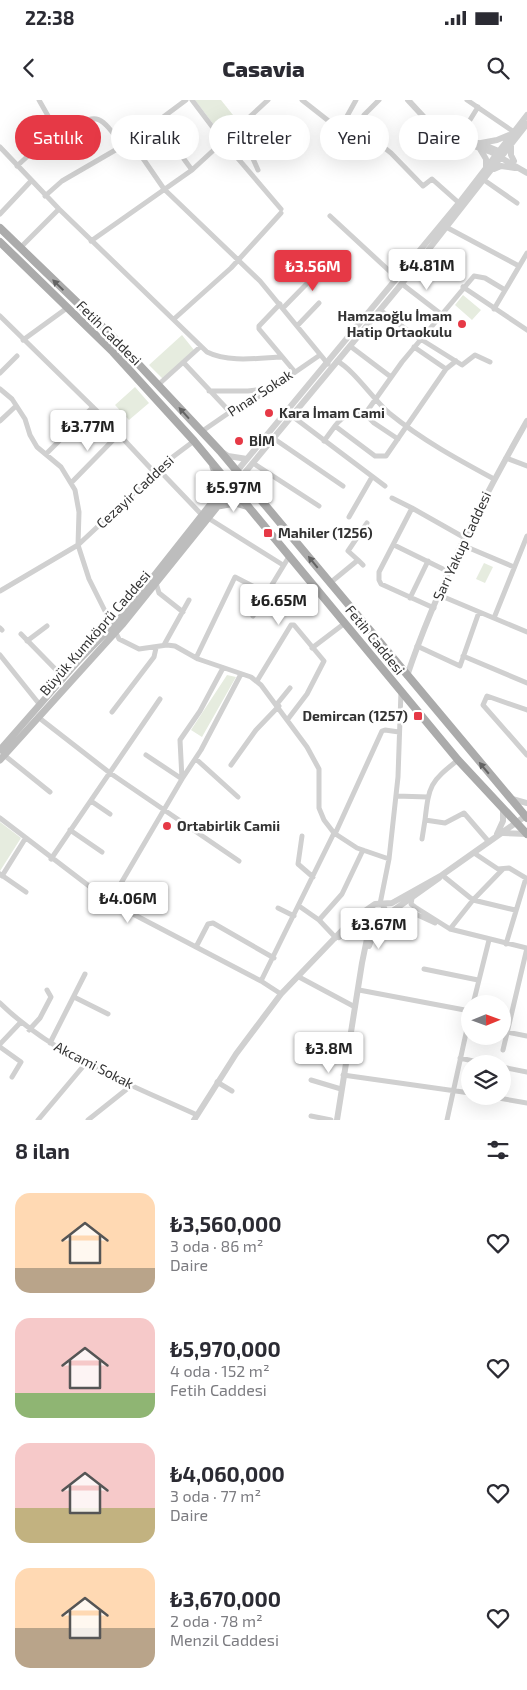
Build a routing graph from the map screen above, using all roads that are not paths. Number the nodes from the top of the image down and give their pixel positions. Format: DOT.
graph roads {
  1 [pos="39,100"];
  2 [pos="186,100"];
  3 [pos="192,100"];
  4 [pos="268,100"];
  5 [pos="302,100"];
  6 [pos="356,100"];
  7 [pos="379,100"];
  8 [pos="408,100"];
  9 [pos="467,100"];
  10 [pos="478,107"];
  11 [pos="48,115"];
  12 [pos="165,115"];
  13 [pos="252,115"];
  14 [pos="321,115"];
  15 [pos="348,115"];
  16 [pos="364,115"];
  17 [pos="422,115"];
  18 [pos="473,115"];
  19 [pos="527,115"];
  20 [pos="101,118"];
  21 [pos="209,122"];
  22 [pos="527,124"];
  23 [pos="111,131"];
  24 [pos="513,132"];
  25 [pos="511,145"];
  26 [pos="480,146"];
  27 [pos="0,147"];
  28 [pos="389,151"];
  29 [pos="111,152"];
  30 [pos="209,154"];
  31 [pos="500,154"];
  32 [pos="24,160"];
  33 [pos="144,160"];
  34 [pos="185,160"];
  35 [pos="239,160"];
  36 [pos="254,160"];
  37 [pos="514,161"];
  38 [pos="17,166"];
  39 [pos="493,169"];
  40 [pos="192,170"];
  41 [pos="258,170"];
  42 [pos="484,172"];
  43 [pos="525,172"];
  44 [pos="484,180"];
  45 [pos="31,181"];
  46 [pos="164,189"];
  47 [pos="45,196"];
  48 [pos="459,203"];
  49 [pos="517,203"];
  50 [pos="59,209"];
  51 [pos="0,214"];
  52 [pos="330,216"];
  53 [pos="446,227"];
  54 [pos="0,228"];
  55 [pos="91,240"];
  56 [pos="0,242"];
  57 [pos="20,248"];
  58 [pos="527,253"];
  59 [pos="238,261"];
  60 [pos="328,262"];
  61 [pos="519,266"];
  62 [pos="396,278"];
  63 [pos="402,284"];
  64 [pos="463,287"];
  65 [pos="505,290"];
  66 [pos="319,303"];
  67 [pos="281,306"];
  68 [pos="67,308"];
  69 [pos="494,309"];
  70 [pos="380,310"];
  71 [pos="441,314"];
  72 [pos="0,316"];
  73 [pos="174,319"];
  74 [pos="297,326"];
  75 [pos="527,330"];
  76 [pos="421,339"];
  77 [pos="22,340"];
  78 [pos="350,346"];
  79 [pos="414,346"];
  80 [pos="200,347"];
  81 [pos="320,354"];
  82 [pos="16,356"];
  83 [pos="282,357"];
  84 [pos="326,362"];
  85 [pos="456,362"];
  86 [pos="490,362"];
  87 [pos="184,363"];
  88 [pos="335,364"];
  89 [pos="446,369"];
  90 [pos="295,372"];
  91 [pos="0,373"];
  92 [pos="391,377"];
  93 [pos="158,385"];
  94 [pos="274,387"];
  95 [pos="0,389"];
  96 [pos="209,391"];
  97 [pos="376,399"];
  98 [pos="16,406"];
  99 [pos="93,407"];
  100 [pos="230,412"];
  101 [pos="365,414"];
  102 [pos="292,416"];
  103 [pos="0,421"];
  104 [pos="527,421"];
  105 [pos="335,426"];
  106 [pos="408,426"];
  107 [pos="201,433"];
  108 [pos="119,434"];
  109 [pos="273,438"];
  110 [pos="398,439"];
  111 [pos="194,441"];
  112 [pos="324,441"];
  113 [pos="220,450"];
  114 [pos="46,454"];
  115 [pos="506,458"];
  116 [pos="210,460"];
  117 [pos="250,461"];
  118 [pos="527,466"];
  119 [pos="157,471"];
  120 [pos="240,473"];
  121 [pos="372,476"];
  122 [pos="494,479"];
  123 [pos="71,483"];
  124 [pos="231,484"];
  125 [pos="344,486"];
  126 [pos="385,486"];
  127 [pos="392,498"];
  128 [pos="215,503"];
  129 [pos="319,506"];
  130 [pos="251,508"];
  131 [pos="412,508"];
  132 [pos="205,517"];
  133 [pos="349,517"];
  134 [pos="367,523"];
  135 [pos="527,536"];
  136 [pos="465,538"];
  137 [pos="78,544"];
  138 [pos="394,545"];
  139 [pos="462,545"];
  140 [pos="521,551"];
  141 [pos="527,553"];
  142 [pos="290,555"];
  143 [pos="358,560"];
  144 [pos="428,561"];
  145 [pos="283,565"];
  146 [pos="363,565"];
  147 [pos="514,567"];
  148 [pos="450,572"];
  149 [pos="330,582"];
  150 [pos="156,583"];
  151 [pos="0,591"];
  152 [pos="266,593"];
  153 [pos="439,596"];
  154 [pos="410,598"];
  155 [pos="189,600"];
  156 [pos="434,608"];
  157 [pos="183,612"];
  158 [pos="479,612"];
  159 [pos="253,616"];
  160 [pos="494,618"];
  161 [pos="345,623"];
  162 [pos="47,626"];
  163 [pos="113,630"];
  164 [pos="527,632"];
  165 [pos="21,634"];
  166 [pos="27,641"];
  167 [pos="164,645"];
  168 [pos="417,646"];
  169 [pos="156,648"];
  170 [pos="312,648"];
  171 [pos="0,655"];
  172 [pos="463,656"];
  173 [pos="196,658"];
  174 [pos="223,668"];
  175 [pos="241,674"];
  176 [pos="407,676"];
  177 [pos="64,678"];
  178 [pos="257,682"];
  179 [pos="527,683"];
  180 [pos="290,688"];
  181 [pos="401,691"];
  182 [pos="160,699"];
  183 [pos="40,705"];
  184 [pos="278,705"];
  185 [pos="527,710"];
  186 [pos="112,712"];
  187 [pos="38,717"];
  188 [pos="288,719"];
  189 [pos="399,732"];
  190 [pos="146,755"];
  191 [pos="527,755"];
  192 [pos="1,756"];
  193 [pos="196,759"];
  194 [pos="458,760"];
  195 [pos="230,765"];
  196 [pos="110,773"];
  197 [pos="182,779"];
  198 [pos="50,792"];
  199 [pos="504,792"];
  200 [pos="396,796"];
  201 [pos="238,797"];
  202 [pos="428,797"];
  203 [pos="91,801"];
  204 [pos="527,803"];
  205 [pos="502,804"];
  206 [pos="164,809"];
  207 [pos="110,814"];
  208 [pos="526,816"];
  209 [pos="0,818"];
  210 [pos="425,820"];
  211 [pos="516,822"];
  212 [pos="70,830"];
  213 [pos="335,834"];
  214 [pos="527,834"];
  215 [pos="302,836"];
  216 [pos="495,837"];
  217 [pos="25,839"];
  218 [pos="422,839"];
  219 [pos="489,842"];
  220 [pos="363,850"];
  221 [pos="102,852"];
  222 [pos="474,853"];
  223 [pos="51,858"];
  224 [pos="389,859"];
  225 [pos="239,862"];
  226 [pos="503,869"];
  227 [pos="1,875"];
  228 [pos="442,875"];
  229 [pos="313,877"];
  230 [pos="526,879"];
  231 [pos="26,892"];
  232 [pos="412,898"];
  233 [pos="473,900"];
  234 [pos="110,902"];
  235 [pos="381,904"];
  236 [pos="299,906"];
  237 [pos="371,907"];
  238 [pos="278,908"];
  239 [pos="515,910"];
  240 [pos="294,916"];
  241 [pos="371,918"];
  242 [pos="385,918"];
  243 [pos="319,920"];
  244 [pos="438,923"];
  245 [pos="450,929"];
  246 [pos="336,938"];
  247 [pos="489,940"];
  248 [pos="506,944"];
  249 [pos="196,947"];
  250 [pos="527,948"];
  251 [pos="274,958"];
  252 [pos="362,969"];
  253 [pos="424,970"];
  254 [pos="85,974"];
  255 [pos="299,977"];
  256 [pos="478,980"];
  257 [pos="261,981"];
  258 [pos="47,990"];
  259 [pos="359,990"];
  260 [pos="281,994"];
  261 [pos="475,995"];
  262 [pos="74,997"];
  263 [pos="0,1003"];
  264 [pos="355,1006"];
  265 [pos="461,1009"];
  266 [pos="108,1014"];
  267 [pos="511,1019"];
  268 [pos="20,1023"];
  269 [pos="29,1030"];
  270 [pos="511,1033"];
  271 [pos="527,1036"];
  272 [pos="50,1043"];
  273 [pos="463,1045"];
  274 [pos="505,1045"];
  275 [pos="0,1046"];
  276 [pos="504,1050"];
  277 [pos="460,1058"];
  278 [pos="86,1063"];
  279 [pos="511,1069"];
  280 [pos="527,1072"];
  281 [pos="343,1075"];
  282 [pos="12,1077"];
  283 [pos="311,1080"];
  284 [pos="217,1082"];
  285 [pos="132,1085"];
  286 [pos="341,1089"];
  287 [pos="452,1090"];
  288 [pos="232,1091"];
  289 [pos="461,1092"];
  290 [pos="511,1100"];
  291 [pos="527,1103"];
  292 [pos="311,1116"];
  293 [pos="196,1118"];
  294 [pos="38,1120"];
  295 [pos="88,1120"];
  296 [pos="331,1120"];
  297 [pos="337,1120"];
  298 [pos="447,1120"];
  1 -- 11 [label="street"];
  2 -- 12 [label="street"];
  3 -- 21 [label="street"];
  4 -- 13 [label="street"];
  5 -- 14 [label="street"];
  6 -- 15 [label="street"];
  7 -- 16 [label="street"];
  8 -- 17 [label="street"];
  9 -- 10 [label="street"];
  10 -- 18 [label="street"];
  10 -- 24 [label="street"];
  19 -- 24 [label="street, Büyük Kumköprü Caddesi"];
  20 -- 23 [label="street"];
  22 -- 25 [label="street, Büyük Kumköprü Caddesi"];
  24 -- 26 [label="street"];
  24 -- 31 [label="street, Büyük Kumköprü Caddesi"];
  25 -- 31 [label="street, Büyük Kumköprü Caddesi"];
  25 -- 37 [label="street"];
  26 -- 31 [label="street"];
  26 -- 42 [label="street"];
  27 -- 38 [label="street"];
  28 -- 48 [label="street"];
  29 -- 47 [label="street"];
  30 -- 40 [label="street"];
  31 -- 37 [label="street"];
  31 -- 39 [label="street, Büyük Kumköprü Caddesi"];
  31 -- 42 [label="street, Büyük Kumköprü Caddesi"];
  31 -- 43 [label="street"];
  32 -- 38 [label="street"];
  33 -- 46 [label="street"];
  34 -- 40 [label="street"];
  35 -- 59 [label="street"];
  36 -- 41 [label="street"];
  37 -- 43 [label="street"];
  38 -- 45 [label="street"];
  39 -- 43 [label="street"];
  39 -- 44 [label="street, Büyük Kumköprü Caddesi"];
  40 -- 46 [label="street"];
  42 -- 48 [label="street, Büyük Kumköprü Caddesi"];
  44 -- 49 [label="street"];
  44 -- 53 [label="street, Büyük Kumköprü Caddesi"];
  45 -- 47 [label="street"];
  45 -- 51 [label="street"];
  46 -- 55 [label="street"];
  46 -- 59 [label="street"];
  47 -- 50 [label="street"];
  48 -- 62 [label="street, Büyük Kumköprü Caddesi"];
  50 -- 55 [label="street"];
  50 -- 57 [label="street"];
  52 -- 62 [label="street"];
  53 -- 61 [label="street"];
  53 -- 63 [label="street, Büyük Kumköprü Caddesi"];
  54 -- 57 [label="main road, Fetih Caddesi"];
  55 -- 73 [label="street"];
  56 -- 68 [label="main road, Fetih Caddesi"];
  93 -- 57 [label="main road, Fetih Caddesi, one-way"];
  58 -- 61 [label="street"];
  59 -- 67 [label="street"];
  59 -- 73 [label="street"];
  60 -- 67 [label="street"];
  61 -- 65 [label="street"];
  62 -- 84 [label="street, Büyük Kumköprü Caddesi"];
  63 -- 70 [label="street, Büyük Kumköprü Caddesi"];
  63 -- 71 [label="street"];
  64 -- 65 [label="street"];
  64 -- 69 [label="street"];
  64 -- 71 [label="street"];
  65 -- 69 [label="street"];
  66 -- 74 [label="street"];
  67 -- 74 [label="street"];
  67 -- 83 [label="street"];
  68 -- 77 [label="street"];
  68 -- 111 [label="main road, Fetih Caddesi"];
  69 -- 75 [label="street"];
  70 -- 76 [label="street"];
  70 -- 78 [label="street, Büyük Kumköprü Caddesi"];
  71 -- 76 [label="street"];
  72 -- 77 [label="street"];
  73 -- 80 [label="street"];
  74 -- 81 [label="street"];
  76 -- 79 [label="street"];
  76 -- 85 [label="street"];
  77 -- 99 [label="street"];
  78 -- 88 [label="street, Büyük Kumköprü Caddesi"];
  78 -- 92 [label="street"];
  79 -- 89 [label="street"];
  79 -- 92 [label="street"];
  80 -- 83 [label="street"];
  80 -- 87 [label="street"];
  81 -- 84 [label="street"];
  81 -- 90 [label="street, Pınar Sokak"];
  82 -- 91 [label="street"];
  83 -- 90 [label="street"];
  84 -- 88 [label="street"];
  84 -- 117 [label="street, Büyük Kumköprü Caddesi"];
  85 -- 86 [label="street"];
  85 -- 89 [label="street"];
  87 -- 93 [label="street"];
  87 -- 96 [label="street"];
  88 -- 97 [label="street"];
  88 -- 102 [label="street, Büyük Kumköprü Caddesi"];
  89 -- 106 [label="street"];
  90 -- 94 [label="street, Pınar Sokak"];
  92 -- 97 [label="street"];
  107 -- 93 [label="main road, Fetih Caddesi, one-way"];
  94 -- 96 [label="street"];
  94 -- 100 [label="street, Pınar Sokak"];
  95 -- 98 [label="street"];
  96 -- 100 [label="street"];
  97 -- 101 [label="street"];
  97 -- 106 [label="street"];
  98 -- 103 [label="street"];
  98 -- 114 [label="street"];
  99 -- 108 [label="street"];
  99 -- 114 [label="street"];
  100 -- 107 [label="street, Pınar Sokak"];
  101 -- 105 [label="street"];
  101 -- 110 [label="street"];
  102 -- 109 [label="street, Büyük Kumköprü Caddesi"];
  102 -- 112 [label="street"];
  104 -- 115 [label="street, Sarı Yakup Caddesi"];
  105 -- 110 [label="street"];
  105 -- 112 [label="street"];
  106 -- 110 [label="street"];
  106 -- 122 [label="street"];
  107 -- 113 [label="main road, Fetih Caddesi"];
  108 -- 119 [label="street"];
  108 -- 123 [label="street"];
  109 -- 117 [label="street, Büyük Kumköprü Caddesi"];
  109 -- 125 [label="street"];
  111 -- 116 [label="main road, Fetih Caddesi"];
  111 -- 119 [label="street, Cezayir Caddesi"];
  112 -- 121 [label="street"];
  113 -- 117 [label="street"];
  113 -- 120 [label="main road, Fetih Caddesi"];
  114 -- 123 [label="street"];
  115 -- 118 [label="street"];
  115 -- 122 [label="street, Sarı Yakup Caddesi"];
  116 -- 124 [label="main road, Fetih Caddesi"];
  116 -- 128 [label="main road"];
  117 -- 120 [label="street, Büyük Kumköprü Caddesi"];
  117 -- 129 [label="street"];
  119 -- 132 [label="street"];
  119 -- 137 [label="street, Cezayir Caddesi"];
  120 -- 124 [label="main road, Büyük Kumköprü Caddesi"];
  149 -- 120 [label="main road, Fetih Caddesi, one-way"];
  121 -- 126 [label="street"];
  121 -- 133 [label="street"];
  122 -- 136 [label="street, Sarı Yakup Caddesi"];
  123 -- 137 [label="street"];
  124 -- 128 [label="main road, Büyük Kumköprü Caddesi"];
  124 -- 130 [label="main road, Fetih Caddesi"];
  127 -- 131 [label="street"];
  128 -- 130 [label="main road"];
  128 -- 132 [label="main road, Büyük Kumköprü Caddesi"];
  130 -- 142 [label="main road, Fetih Caddesi"];
  131 -- 136 [label="street"];
  131 -- 138 [label="street"];
  132 -- 145 [label="street"];
  132 -- 150 [label="main road, Büyük Kumköprü Caddesi"];
  132 -- 163 [label="main road, Büyük Kumköprü Caddesi"];
  134 -- 143 [label="street"];
  135 -- 140 [label="street"];
  136 -- 139 [label="street, Sarı Yakup Caddesi"];
  137 -- 151 [label="street, Cezayir Caddesi"];
  137 -- 163 [label="street"];
  138 -- 144 [label="street"];
  138 -- 154 [label="street"];
  139 -- 147 [label="street"];
  139 -- 148 [label="street, Sarı Yakup Caddesi"];
  140 -- 141 [label="street"];
  140 -- 147 [label="street"];
  142 -- 145 [label="street"];
  142 -- 161 [label="main road, Fetih Caddesi"];
  143 -- 146 [label="street"];
  143 -- 149 [label="street"];
  144 -- 148 [label="street"];
  144 -- 154 [label="street"];
  145 -- 152 [label="street"];
  147 -- 160 [label="street"];
  148 -- 153 [label="street, Sarı Yakup Caddesi"];
  149 -- 176 [label="main road, Fetih Caddesi"];
  150 -- 157 [label="street"];
  150 -- 163 [label="main road, Büyük Kumköprü Caddesi"];
  152 -- 159 [label="street"];
  152 -- 173 [label="street"];
  153 -- 156 [label="street, Sarı Yakup Caddesi"];
  153 -- 158 [label="street"];
  154 -- 156 [label="street"];
  155 -- 157 [label="street"];
  156 -- 168 [label="street, Sarı Yakup Caddesi"];
  157 -- 167 [label="street"];
  158 -- 160 [label="street"];
  158 -- 172 [label="street"];
  160 -- 164 [label="street"];
  161 -- 170 [label="street"];
  161 -- 181 [label="main road, Fetih Caddesi"];
  162 -- 166 [label="street"];
  163 -- 169 [label="street"];
  163 -- 177 [label="main road, Büyük Kumköprü Caddesi"];
  163 -- 187 [label="main road, Büyük Kumköprü Caddesi"];
  165 -- 166 [label="street"];
  166 -- 177 [label="street"];
  167 -- 169 [label="street"];
  167 -- 173 [label="street"];
  168 -- 172 [label="street"];
  168 -- 176 [label="street, Sarı Yakup Caddesi"];
  169 -- 186 [label="street"];
  170 -- 178 [label="street"];
  170 -- 188 [label="street"];
  171 -- 183 [label="street"];
  172 -- 179 [label="street"];
  173 -- 174 [label="street"];
  174 -- 175 [label="street"];
  174 -- 197 [label="street"];
  175 -- 178 [label="street"];
  175 -- 193 [label="street"];
  199 -- 176 [label="main road, Fetih Caddesi, one-way"];
  177 -- 183 [label="main road, Büyük Kumköprü Caddesi"];
  178 -- 184 [label="street"];
  180 -- 184 [label="street"];
  181 -- 189 [label="street"];
  181 -- 194 [label="main road, Fetih Caddesi"];
  182 -- 196 [label="street"];
  183 -- 192 [label="main road, Büyük Kumköprü Caddesi"];
  184 -- 188 [label="street"];
  184 -- 195 [label="street"];
  185 -- 191 [label="street"];
  187 -- 192 [label="main road, Büyük Kumköprü Caddesi"];
  187 -- 196 [label="street"];
  188 -- 213 [label="street"];
  189 -- 200 [label="street"];
  189 -- 213 [label="street"];
  190 -- 197 [label="street"];
  192 -- 198 [label="street"];
  193 -- 197 [label="street"];
  193 -- 201 [label="street"];
  194 -- 202 [label="street"];
  194 -- 205 [label="main road, Fetih Caddesi"];
  196 -- 203 [label="street"];
  196 -- 206 [label="street"];
  197 -- 206 [label="street"];
  199 -- 204 [label="street"];
  199 -- 208 [label="main road, Fetih Caddesi"];
  200 -- 202 [label="street"];
  200 -- 224 [label="street"];
  202 -- 210 [label="street"];
  203 -- 207 [label="street"];
  203 -- 212 [label="street"];
  205 -- 211 [label="main road, Fetih Caddesi"];
  205 -- 216 [label="street"];
  206 -- 225 [label="street"];
  206 -- 234 [label="street"];
  208 -- 211 [label="street"];
  209 -- 217 [label="street"];
  210 -- 218 [label="street"];
  210 -- 219 [label="street"];
  211 -- 214 [label="main road, Fetih Caddesi"];
  211 -- 216 [label="street"];
  212 -- 221 [label="street"];
  212 -- 223 [label="street"];
  213 -- 220 [label="street"];
  213 -- 229 [label="street"];
  214 -- 216 [label="street"];
  215 -- 229 [label="street"];
  216 -- 219 [label="street"];
  217 -- 223 [label="street"];
  217 -- 227 [label="street"];
  219 -- 222 [label="street"];
  220 -- 224 [label="street"];
  220 -- 243 [label="street"];
  222 -- 226 [label="street"];
  222 -- 228 [label="street"];
  223 -- 234 [label="street"];
  224 -- 235 [label="street"];
  226 -- 230 [label="street"];
  226 -- 233 [label="street"];
  227 -- 231 [label="street"];
  228 -- 232 [label="street"];
  228 -- 233 [label="street"];
  228 -- 235 [label="street"];
  229 -- 236 [label="street"];
  230 -- 239 [label="street"];
  232 -- 242 [label="street"];
  232 -- 244 [label="street"];
  233 -- 239 [label="street"];
  233 -- 245 [label="street"];
  234 -- 249 [label="street"];
  235 -- 237 [label="street"];
  235 -- 242 [label="street"];
  236 -- 240 [label="street"];
  236 -- 243 [label="street"];
  237 -- 241 [label="street"];
  237 -- 246 [label="street"];
  238 -- 240 [label="street"];
  239 -- 248 [label="street"];
  240 -- 251 [label="street"];
  241 -- 242 [label="street"];
  241 -- 246 [label="street"];
  241 -- 252 [label="street"];
  242 -- 244 [label="street"];
  242 -- 252 [label="street"];
  243 -- 246 [label="street"];
  244 -- 245 [label="street"];
  245 -- 247 [label="street"];
  246 -- 255 [label="street"];
  247 -- 248 [label="street"];
  247 -- 256 [label="street"];
  248 -- 250 [label="street"];
  249 -- 251 [label="street"];
  249 -- 257 [label="street"];
  250 -- 267 [label="street"];
  251 -- 257 [label="street"];
  252 -- 259 [label="street"];
  253 -- 256 [label="street"];
  254 -- 262 [label="street"];
  255 -- 260 [label="street"];
  255 -- 264 [label="street"];
  256 -- 261 [label="street"];
  257 -- 260 [label="street"];
  258 -- 269 [label="street"];
  259 -- 264 [label="street"];
  259 -- 265 [label="street"];
  260 -- 284 [label="street"];
  262 -- 266 [label="street"];
  262 -- 272 [label="street"];
  263 -- 268 [label="street, Akcami Sokak"];
  264 -- 281 [label="street"];
  268 -- 269 [label="street, Akcami Sokak"];
  268 -- 275 [label="street"];
  269 -- 272 [label="street, Akcami Sokak"];
  270 -- 271 [label="street"];
  272 -- 278 [label="street, Akcami Sokak"];
  273 -- 277 [label="street"];
  274 -- 276 [label="street"];
  275 -- 282 [label="street"];
  277 -- 287 [label="street"];
  278 -- 285 [label="street, Akcami Sokak"];
  278 -- 294 [label="street"];
  279 -- 280 [label="street"];
  281 -- 286 [label="street"];
  281 -- 287 [label="street"];
  283 -- 286 [label="street"];
  284 -- 288 [label="street"];
  284 -- 293 [label="street"];
  285 -- 293 [label="street, Akcami Sokak"];
  285 -- 295 [label="street"];
  286 -- 297 [label="street"];
  287 -- 289 [label="street"];
  287 -- 298 [label="street"];
  290 -- 291 [label="street"];
  292 -- 296 [label="street"];
}
